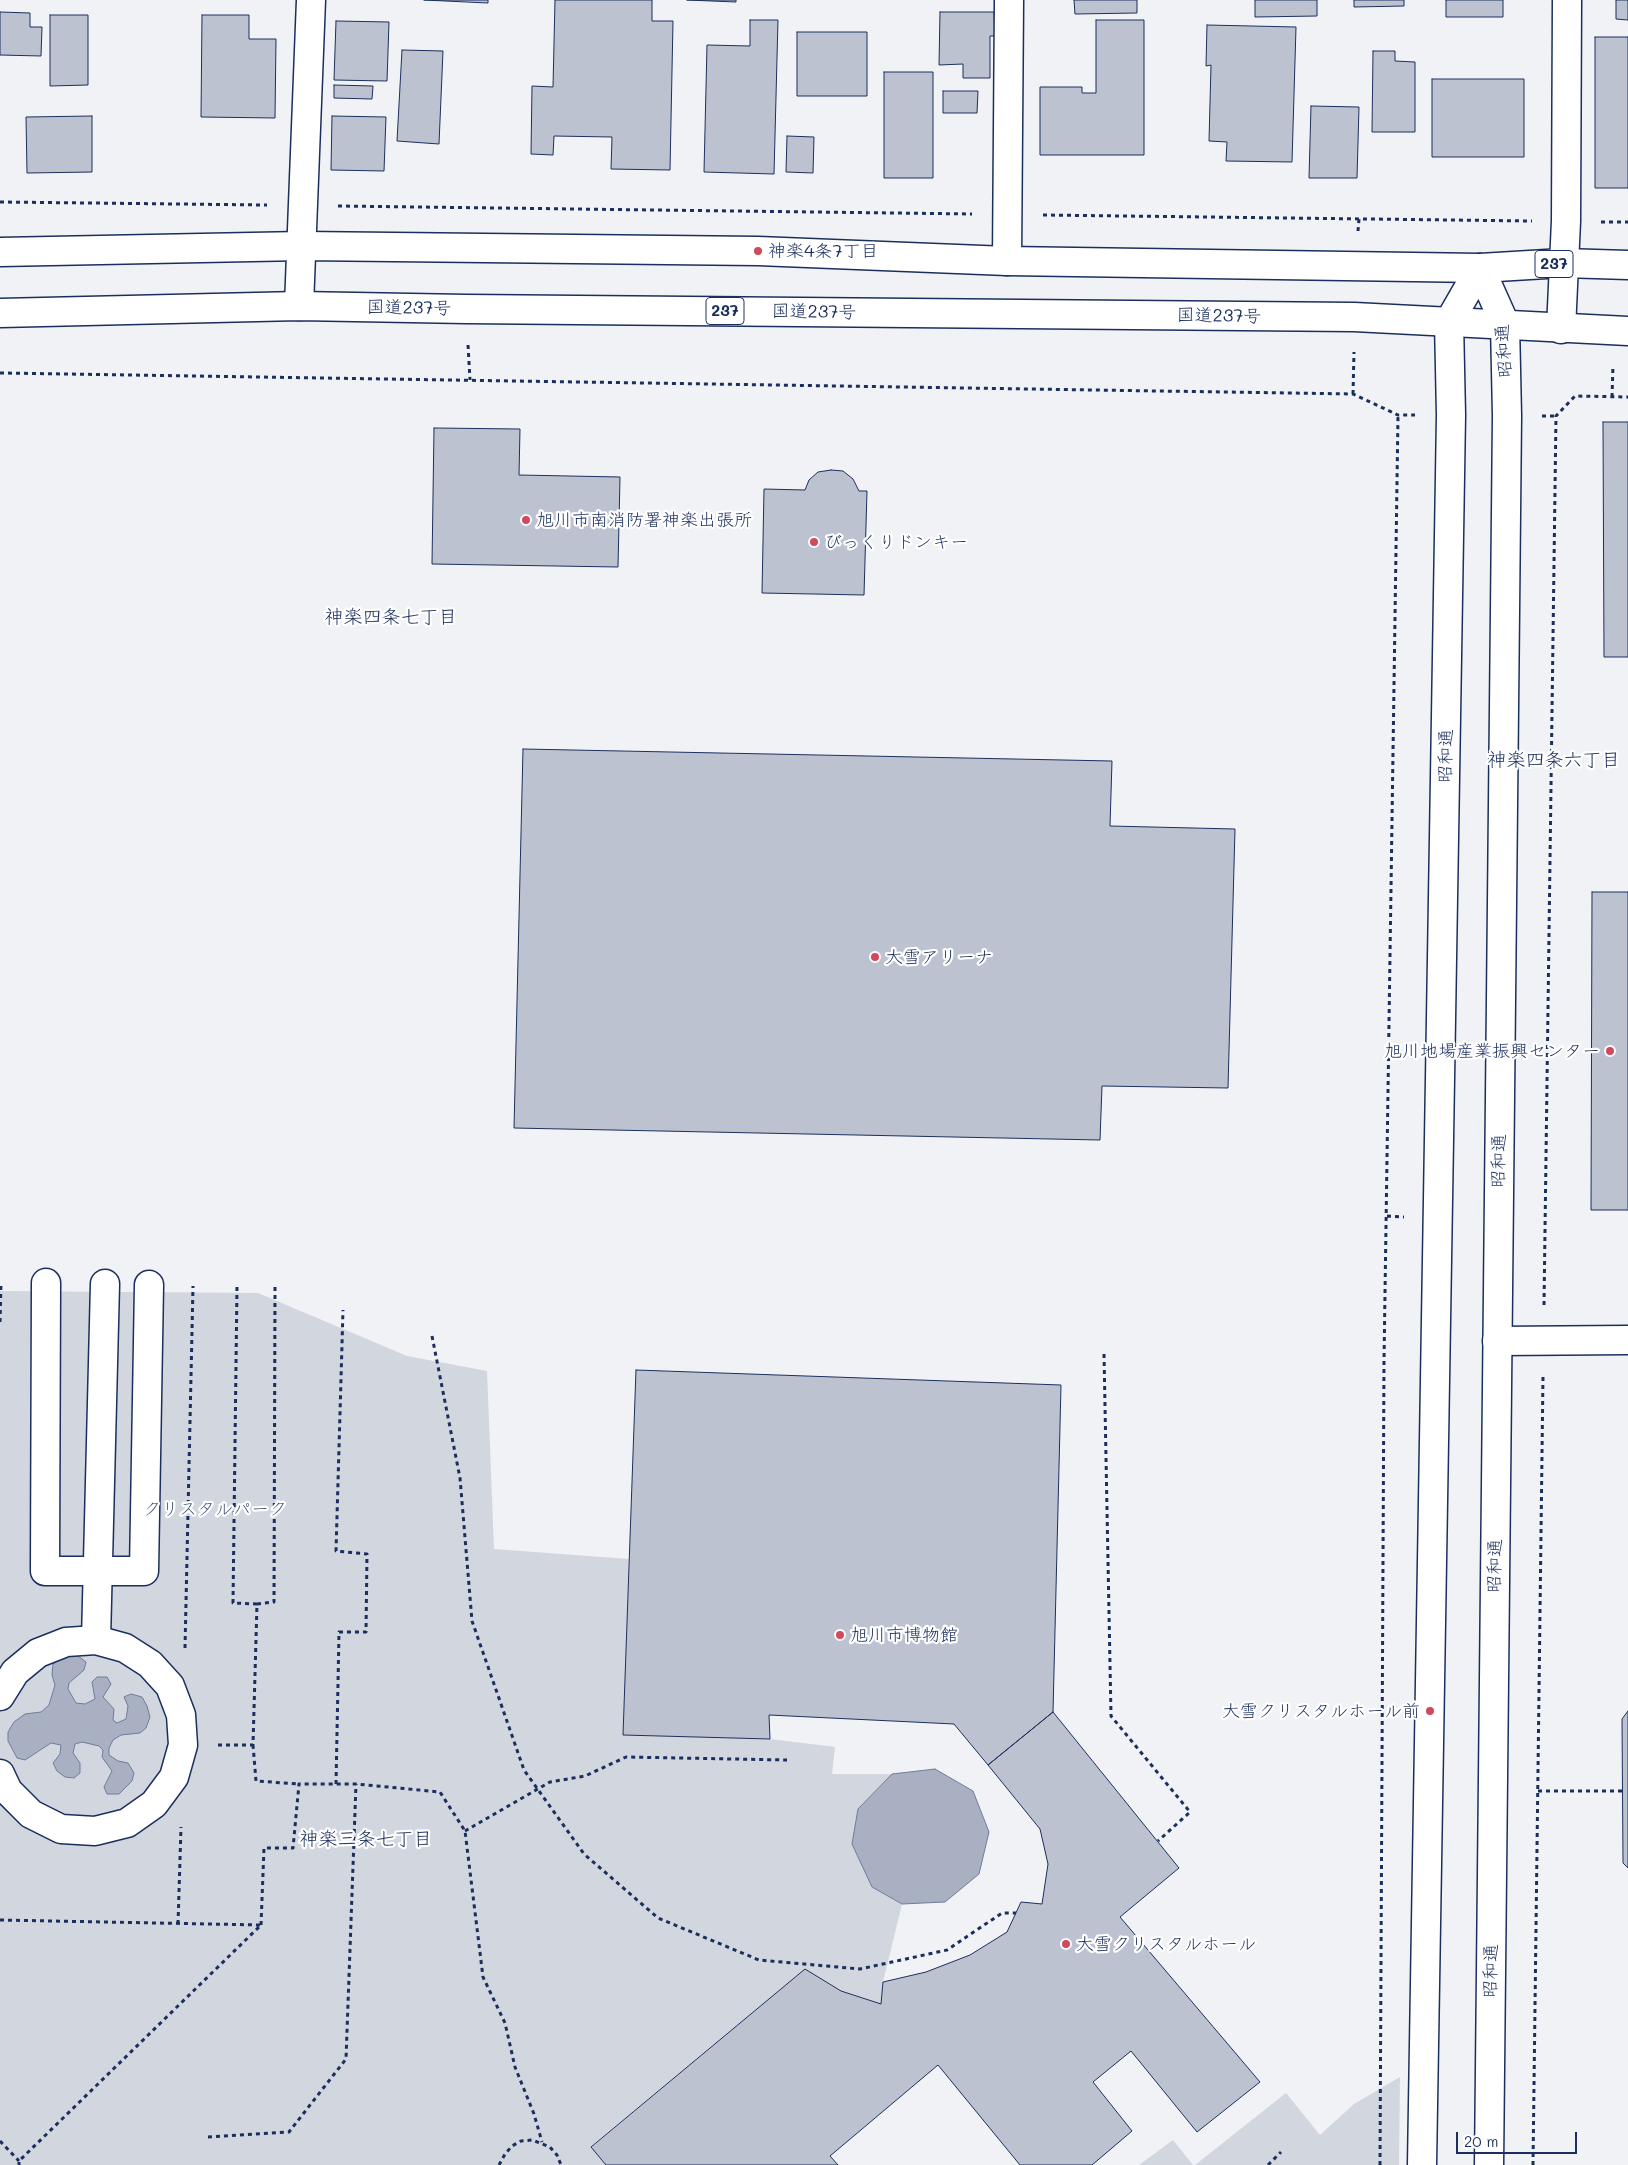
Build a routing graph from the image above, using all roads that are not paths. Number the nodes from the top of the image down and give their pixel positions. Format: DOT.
graph roads {
  1 [pos="312,0"];
  2 [pos="1010,0"];
  3 [pos="1567,0"];
  4 [pos="302,246"];
  5 [pos="0,252"];
  6 [pos="1007,261"];
  7 [pos="1563,263"];
  8 [pos="1628,265"];
  9 [pos="1480,268"];
  10 [pos="300,306"];
  11 [pos="0,313"];
  12 [pos="1449,322"];
  13 [pos="1505,324"];
  14 [pos="1562,329"];
  15 [pos="1628,331"];
  16 [pos="46,1283"];
  17 [pos="105,1284"];
  18 [pos="149,1285"];
  19 [pos="1628,1340"];
  20 [pos="1497,1341"];
  21 [pos="96,1640"];
  22 [pos="0,1696"];
  23 [pos="0,1774"];
  24 [pos="1422,2165"];
  25 [pos="1489,2165"];
  1 -- 4 [label="main road"];
  2 -- 6 [label="main road"];
  3 -- 7 [label="main road"];
  4 -- 5 [label="main road, 237"];
  4 -- 6 [label="main road, 237"];
  4 -- 10 [label="main road"];
  6 -- 9 [label="main road, 237"];
  7 -- 8 [label="main road, 237"];
  7 -- 9 [label="main road, 237"];
  7 -- 14 [label="main road"];
  9 -- 12 [label="main road"];
  9 -- 13 [label="main road, 昭和通"];
  10 -- 11 [label="main road, 国道237号 / 237"];
  10 -- 12 [label="main road, 国道237号 / 237"];
  12 -- 13 [label="main road, 国道237号 / 237"];
  12 -- 24 [label="main road, 昭和通"];
  13 -- 14 [label="main road, 国道237号 / 237"];
  13 -- 20 [label="main road, 昭和通"];
  14 -- 15 [label="main road, 国道237号 / 237"];
  16 -- 18 [label="main road"];
  17 -- 21 [label="main road"];
  19 -- 20 [label="main road"];
  20 -- 25 [label="main road, 昭和通"];
  21 -- 22 [label="main road"];
  21 -- 23 [label="main road"];
}
